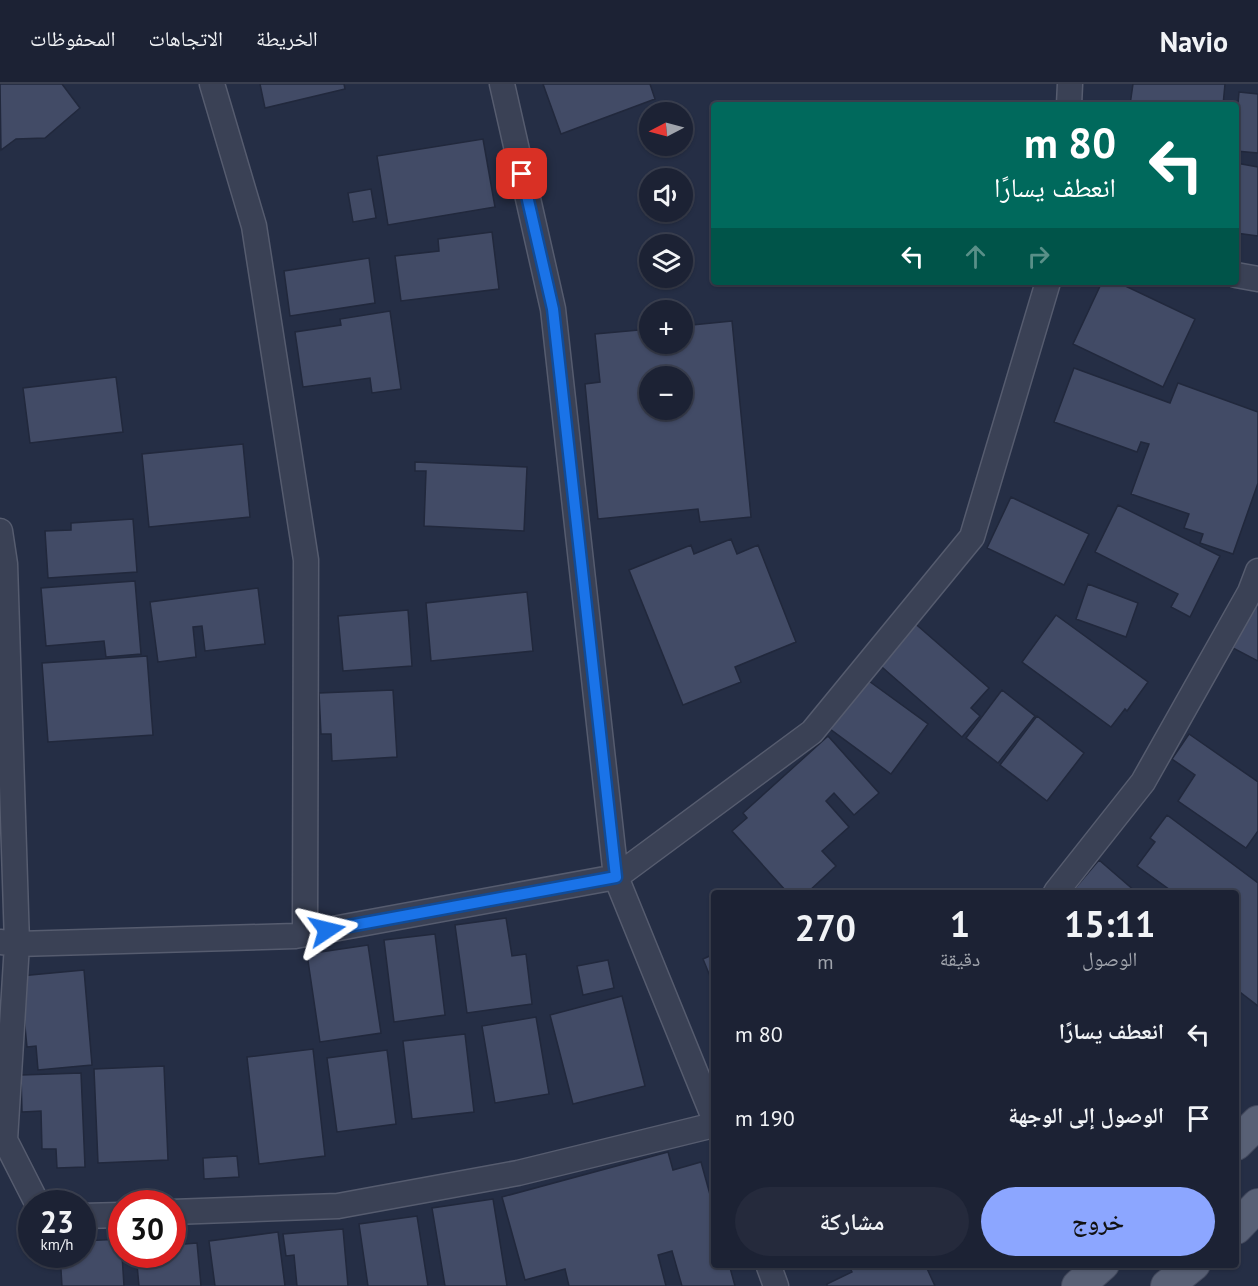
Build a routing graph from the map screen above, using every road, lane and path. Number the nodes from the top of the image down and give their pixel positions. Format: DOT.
graph roads {
  1 [pos="212,84"];
  2 [pos="502,84"];
  3 [pos="1070,84"];
  4 [pos="1069,102"];
  5 [pos="1239,275"];
  6 [pos="1258,279"];
  7 [pos="1047,285"];
  8 [pos="0,531"];
  9 [pos="1258,571"];
  10 [pos="616,877"];
  11 [pos="1058,890"];
  12 [pos="305,934"];
  13 [pos="8,943"];
  14 [pos="711,1111"];
  15 [pos="1258,1122"];
  16 [pos="711,1126"];
  17 [pos="1239,1141"];
  18 [pos="30,1190"];
  19 [pos="1258,1205"];
  20 [pos="186,1211"];
  21 [pos="1239,1225"];
  22 [pos="769,1268"];
  23 [pos="1098,1268"];
  24 [pos="1189,1268"];
  25 [pos="776,1286"];
  26 [pos="1078,1286"];
  27 [pos="1167,1286"];
  1 -- 12 [label="street"];
  2 -- 10 [label="street"];
  3 -- 4 [label="street"];
  5 -- 6 [label="street"];
  7 -- 10 [label="street"];
  8 -- 13 [label="street"];
  9 -- 11 [label="street"];
  10 -- 12 [label="street"];
  10 -- 14 [label="street"];
  12 -- 13 [label="street"];
  13 -- 18 [label="street"];
  15 -- 17 [label="main road"];
  16 -- 20 [label="street"];
  19 -- 21 [label="main road"];
  22 -- 25 [label="street"];
  23 -- 26 [label="main road"];
  24 -- 27 [label="main road"];
}
